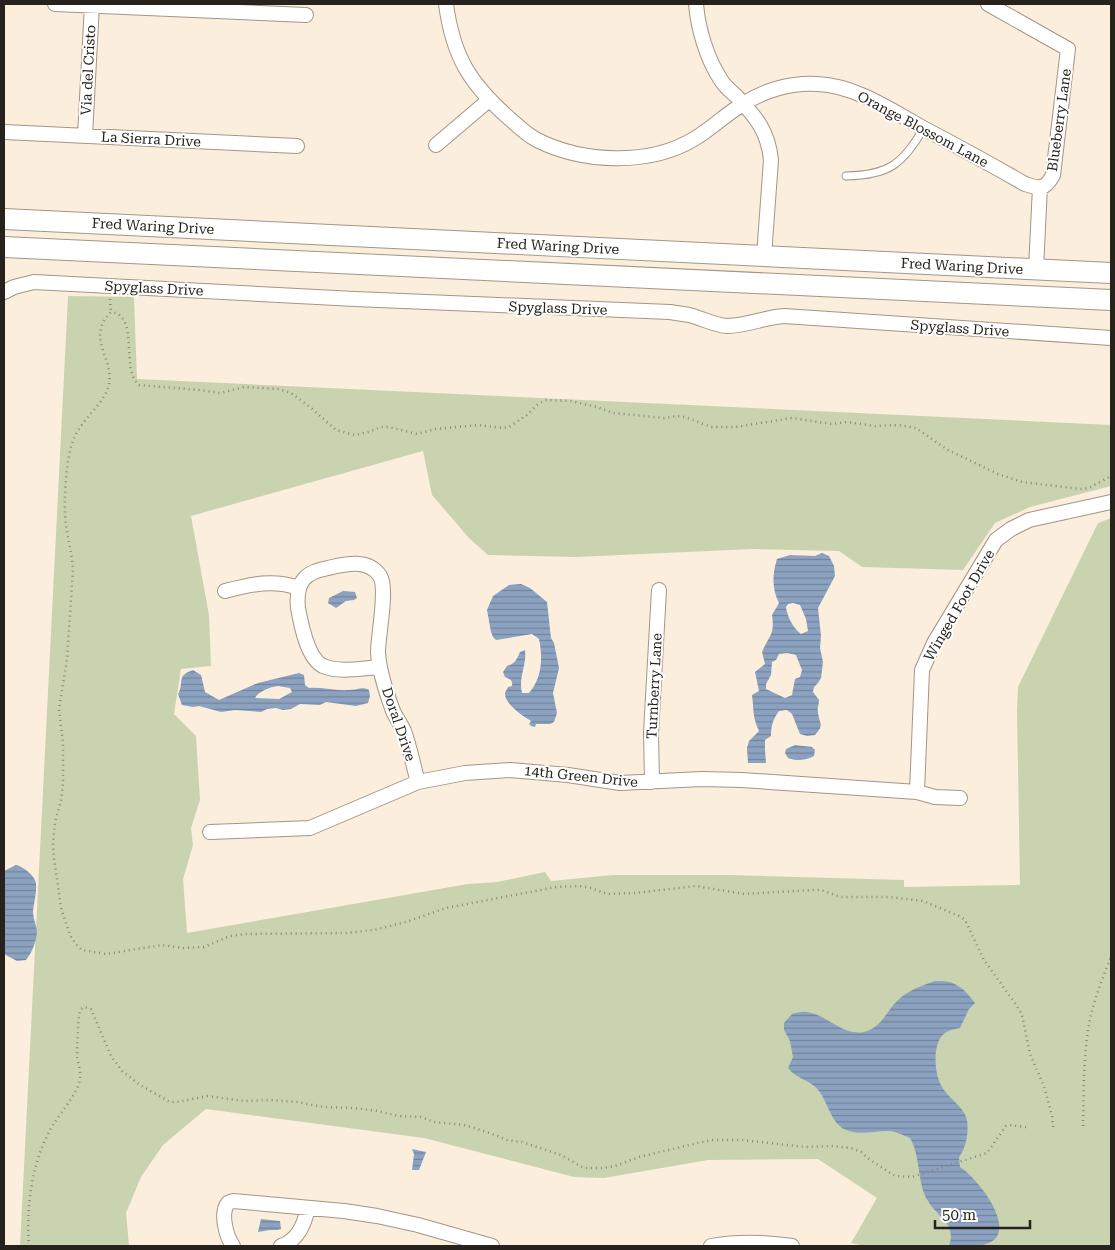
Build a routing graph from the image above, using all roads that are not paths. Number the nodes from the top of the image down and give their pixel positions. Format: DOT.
graph roads {
  1 [pos="55,4"];
  2 [pos="446,4"];
  3 [pos="696,4"];
  4 [pos="988,4"];
  5 [pos="92,5"];
  6 [pos="306,15"];
  7 [pos="489,100"];
  8 [pos="743,104"];
  9 [pos="924,128"];
  10 [pos="4,132"];
  11 [pos="85,136"];
  12 [pos="297,146"];
  13 [pos="436,146"];
  14 [pos="846,176"];
  15 [pos="1042,187"];
  16 [pos="4,219"];
  17 [pos="4,247"];
  18 [pos="764,256"];
  19 [pos="1036,269"];
  20 [pos="1111,273"];
  21 [pos="582,274"];
  22 [pos="1111,286"];
  23 [pos="4,292"];
  24 [pos="958,293"];
  25 [pos="1111,300"];
  26 [pos="1111,338"];
  27 [pos="1111,502"];
  28 [pos="299,588"];
  29 [pos="658,590"];
  30 [pos="226,591"];
  31 [pos="380,667"];
  32 [pos="418,782"];
  33 [pos="652,782"];
  34 [pos="917,792"];
  35 [pos="960,798"];
  36 [pos="210,832"];
  37 [pos="308,1208"];
  38 [pos="233,1246"];
  39 [pos="281,1246"];
  40 [pos="492,1246"];
  41 [pos="712,1246"];
  42 [pos="792,1246"];
  1 -- 5 [label="street"];
  2 -- 7 [label="street, Orange Blossom Lane"];
  3 -- 8 [label="street"];
  4 -- 15 [label="street, Blueberry Lane"];
  5 -- 6 [label="street"];
  5 -- 11 [label="street, Via del Cristo"];
  7 -- 8 [label="street, Orange Blossom Lane"];
  7 -- 13 [label="street"];
  8 -- 9 [label="street, Orange Blossom Lane"];
  8 -- 18 [label="street"];
  9 -- 14 [label="lane"];
  9 -- 15 [label="street, Orange Blossom Lane"];
  10 -- 11 [label="street, La Sierra Drive"];
  11 -- 12 [label="street, La Sierra Drive"];
  15 -- 19 [label="street"];
  16 -- 18 [label="main road, Fred Waring Drive"];
  17 -- 21 [label="main road, Fred Waring Drive"];
  18 -- 19 [label="main road, Fred Waring Drive"];
  18 -- 21 [label="main road"];
  19 -- 20 [label="main road, Fred Waring Drive"];
  21 -- 24 [label="main road, Fred Waring Drive"];
  22 -- 24 [label="main road"];
  23 -- 26 [label="street, Spyglass Drive"];
  24 -- 25 [label="main road, Fred Waring Drive"];
  27 -- 34 [label="street, Winged Foot Drive"];
  28 -- 30 [label="street"];
  28 -- 31 [label="street"];
  28 -- 31 [label="street, Doral Drive"];
  29 -- 33 [label="street, Turnberry Lane"];
  31 -- 32 [label="street, Doral Drive"];
  32 -- 33 [label="street, 14th Green Drive"];
  32 -- 36 [label="street, 14th Green Drive"];
  33 -- 34 [label="street, 14th Green Drive"];
  34 -- 35 [label="street, 14th Green Drive"];
  37 -- 38 [label="street"];
  37 -- 39 [label="street"];
  37 -- 40 [label="street"];
  41 -- 42 [label="street"];
}
